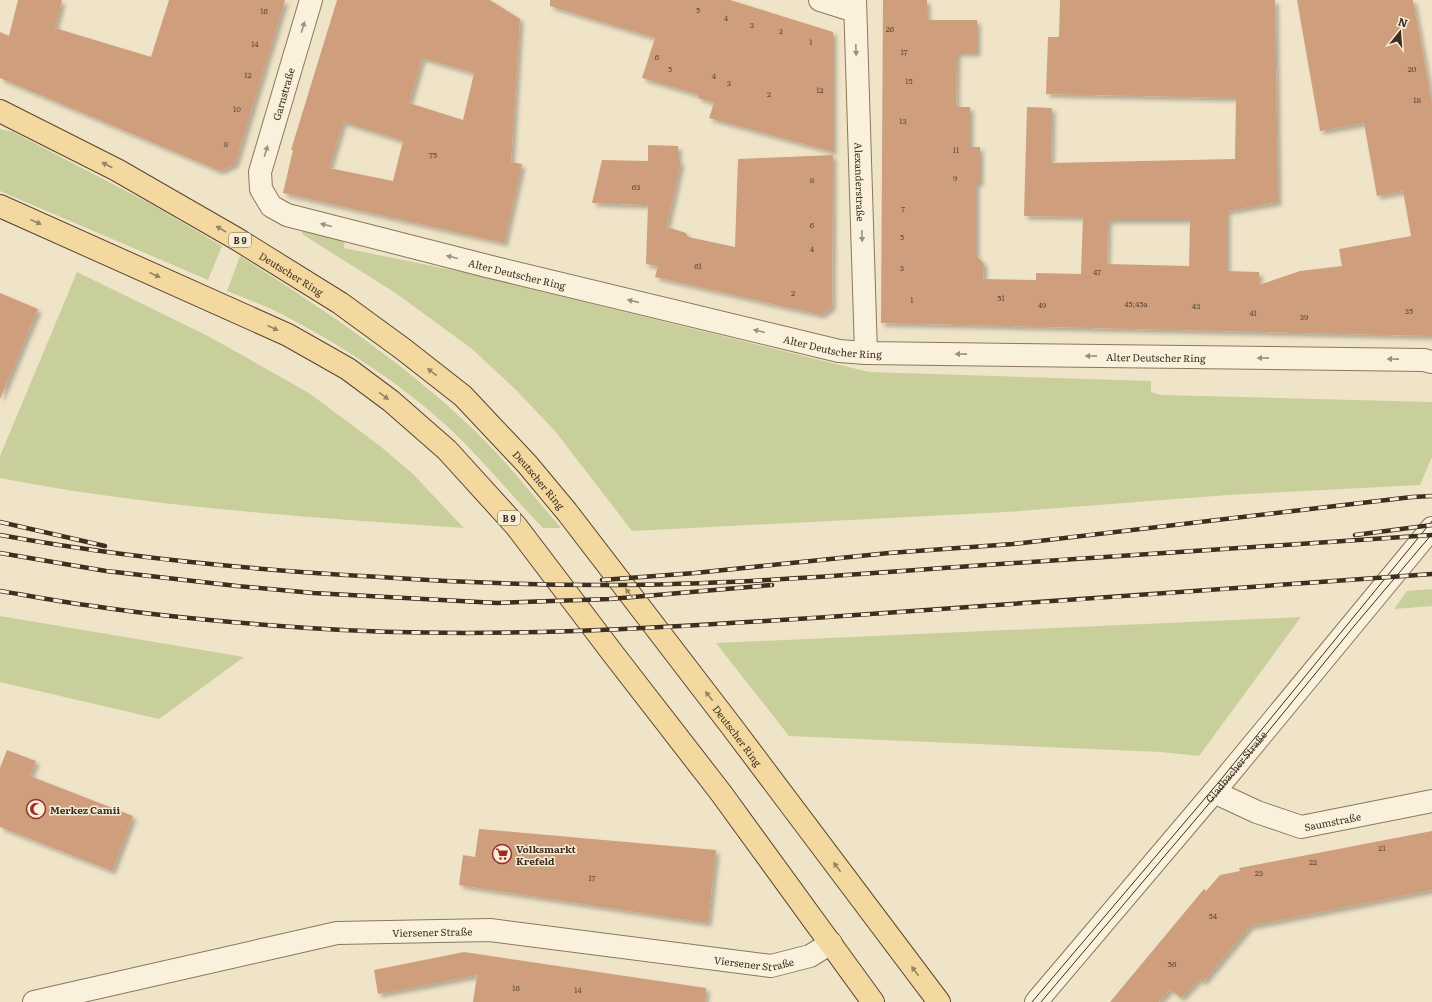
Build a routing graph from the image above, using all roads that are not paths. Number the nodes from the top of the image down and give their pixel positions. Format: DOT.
graph roads {
  1 [pos="311,0"];
  2 [pos="820,0"];
  3 [pos="855,5"];
  4 [pos="0,111"];
  5 [pos="261,189"];
  6 [pos="0,206"];
  7 [pos="866,353"];
  8 [pos="1432,362"];
  9 [pos="1432,528"];
  10 [pos="1214,792"];
  11 [pos="1432,801"];
  12 [pos="831,943"];
  13 [pos="34,1002"];
  14 [pos="873,1002"];
  15 [pos="939,1002"];
  16 [pos="1036,1002"];
  5 -- 1 [label="street, Garnstraße, one-way"];
  2 -- 3 [label="street"];
  3 -- 7 [label="street, Alexanderstraße, one-way"];
  15 -- 4 [label="main road, Deutscher Ring / B 9, one-way"];
  7 -- 5 [label="street, Alter Deutscher Ring, one-way"];
  6 -- 12 [label="main road, B 9, one-way"];
  8 -- 7 [label="street, Alter Deutscher Ring, one-way"];
  9 -- 10 [label="street, Gladbacher Straße"];
  10 -- 11 [label="street, Saumstraße"];
  10 -- 16 [label="street, Gladbacher Straße"];
  12 -- 13 [label="street, Viersener Straße"];
  12 -- 14 [label="main road, B 9"];
}
